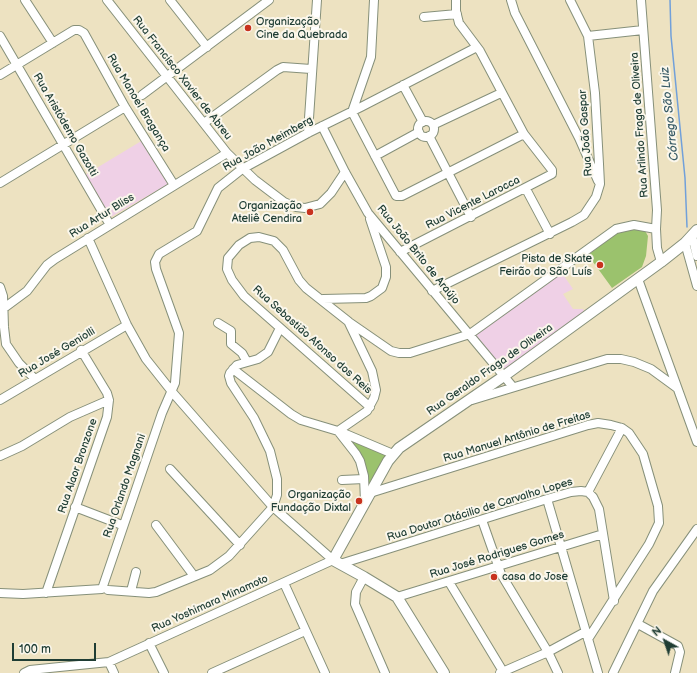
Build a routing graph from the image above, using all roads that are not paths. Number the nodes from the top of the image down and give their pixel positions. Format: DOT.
graph roads {
  1 [pos="25,0"];
  2 [pos="107,0"];
  3 [pos="170,0"];
  4 [pos="269,0"];
  5 [pos="317,0"];
  6 [pos="374,0"];
  7 [pos="456,0"];
  8 [pos="511,0"];
  9 [pos="570,0"];
  10 [pos="641,0"];
  11 [pos="456,14"];
  12 [pos="424,17"];
  13 [pos="643,30"];
  14 [pos="0,36"];
  15 [pos="588,36"];
  16 [pos="53,43"];
  17 [pos="207,47"];
  18 [pos="477,47"];
  19 [pos="18,66"];
  20 [pos="311,69"];
  21 [pos="0,75"];
  22 [pos="167,77"];
  23 [pos="403,84"];
  24 [pos="501,93"];
  25 [pos="142,96"];
  26 [pos="126,107"];
  27 [pos="352,112"];
  28 [pos="423,122"];
  29 [pos="204,123"];
  30 [pos="433,125"];
  31 [pos="322,126"];
  32 [pos="419,132"];
  33 [pos="308,133"];
  34 [pos="524,134"];
  35 [pos="430,136"];
  36 [pos="63,144"];
  37 [pos="227,153"];
  38 [pos="375,156"];
  39 [pos="242,169"];
  40 [pos="345,172"];
  41 [pos="448,173"];
  42 [pos="0,183"];
  43 [pos="600,184"];
  44 [pos="174,185"];
  45 [pos="526,189"];
  46 [pos="368,213"];
  47 [pos="471,217"];
  48 [pos="110,225"];
  49 [pos="656,229"];
  50 [pos="550,234"];
  51 [pos="691,236"];
  52 [pos="88,238"];
  53 [pos="657,248"];
  54 [pos="400,252"];
  55 [pos="697,256"];
  56 [pos="661,262"];
  57 [pos="652,269"];
  58 [pos="638,279"];
  59 [pos="697,286"];
  60 [pos="0,287"];
  61 [pos="432,291"];
  62 [pos="322,299"];
  63 [pos="2,311"];
  64 [pos="349,322"];
  65 [pos="218,323"];
  66 [pos="126,325"];
  67 [pos="280,328"];
  68 [pos="470,334"];
  69 [pos="81,350"];
  70 [pos="247,362"];
  71 [pos="233,369"];
  72 [pos="504,376"];
  73 [pos="35,379"];
  74 [pos="513,387"];
  75 [pos="677,388"];
  76 [pos="172,393"];
  77 [pos="0,400"];
  78 [pos="109,400"];
  79 [pos="464,402"];
  80 [pos="370,407"];
  81 [pos="622,428"];
  82 [pos="338,431"];
  83 [pos="697,442"];
  84 [pos="393,454"];
  85 [pos="0,456"];
  86 [pos="170,469"];
  87 [pos="364,479"];
  88 [pos="342,480"];
  89 [pos="588,492"];
  90 [pos="368,498"];
  91 [pos="547,499"];
  92 [pos="76,507"];
  93 [pos="272,507"];
  94 [pos="482,520"];
  95 [pos="122,525"];
  96 [pos="156,525"];
  97 [pos="697,529"];
  98 [pos="603,534"];
  99 [pos="240,545"];
  100 [pos="562,546"];
  101 [pos="336,562"];
  102 [pos="497,566"];
  103 [pos="136,572"];
  104 [pos="194,576"];
  105 [pos="364,577"];
  106 [pos="449,582"];
  107 [pos="284,584"];
  108 [pos="105,589"];
  109 [pos="131,591"];
  110 [pos="0,593"];
  111 [pos="46,593"];
  112 [pos="397,597"];
  113 [pos="614,600"];
  114 [pos="638,624"];
  115 [pos="305,631"];
  116 [pos="586,636"];
  117 [pos="150,643"];
  118 [pos="548,652"];
  119 [pos="109,662"];
  120 [pos="65,670"];
  121 [pos="502,672"];
  122 [pos="24,673"];
  123 [pos="114,673"];
  124 [pos="164,673"];
  125 [pos="212,673"];
  126 [pos="325,673"];
  127 [pos="385,673"];
  128 [pos="444,673"];
  129 [pos="558,673"];
  130 [pos="598,673"];
  131 [pos="613,673"];
  132 [pos="675,673"];
  1 -- 16 [label="street"];
  2 -- 22 [label="street, Rua Francisco Xavier de Abreu"];
  3 -- 17 [label="street"];
  4 -- 17 [label="street"];
  5 -- 20 [label="street"];
  6 -- 27 [label="street"];
  7 -- 11 [label="street"];
  8 -- 43 [label="street"];
  9 -- 15 [label="street, Rua João Gaspar"];
  10 -- 13 [label="street, Rua Arlindo Fraga de Oliveira"];
  11 -- 12 [label="street"];
  11 -- 18 [label="street"];
  13 -- 15 [label="street"];
  13 -- 49 [label="street, Rua Arlindo Fraga de Oliveira"];
  14 -- 19 [label="street, Rua Aristódemo Gazotti"];
  15 -- 43 [label="street, Rua João Gaspar"];
  16 -- 19 [label="street"];
  16 -- 26 [label="street, Rua Manoel Bragança"];
  17 -- 22 [label="street"];
  18 -- 23 [label="street, Rua João Meimberg"];
  18 -- 24 [label="street"];
  19 -- 21 [label="street"];
  19 -- 36 [label="street, Rua Aristódemo Gazotti"];
  20 -- 29 [label="street"];
  20 -- 33 [label="street"];
  22 -- 25 [label="street"];
  22 -- 29 [label="street, Rua Francisco Xavier de Abreu"];
  23 -- 27 [label="street, Rua João Meimberg"];
  23 -- 28 [label="street"];
  24 -- 30 [label="street"];
  24 -- 34 [label="street"];
  26 -- 36 [label="street"];
  26 -- 44 [label="street, Rua Manoel Bragança"];
  27 -- 31 [label="street, Rua João Meimberg"];
  27 -- 38 [label="street"];
  28 -- 30 [label="street"];
  28 -- 32 [label="street"];
  29 -- 37 [label="street, Rua Francisco Xavier de Abreu"];
  30 -- 35 [label="street"];
  31 -- 33 [label="street, Rua João Meimberg"];
  31 -- 40 [label="street, Rua João Brito de Araújo"];
  32 -- 35 [label="street"];
  32 -- 38 [label="street"];
  33 -- 39 [label="street, Rua João Meimberg"];
  34 -- 41 [label="street"];
  34 -- 45 [label="street, Rua Vicente Larocca"];
  35 -- 41 [label="street"];
  36 -- 42 [label="street"];
  36 -- 48 [label="street, Rua Aristódemo Gazotti"];
  37 -- 39 [label="street, Rua Francisco Xavier de Abreu"];
  37 -- 44 [label="street, Rua Artur Bliss"];
  38 -- 41 [label="street"];
  39 -- 40 [label="street, Rua Francisco Xavier de Abreu"];
  39 -- 76 [label="street, Rua João Meimberg"];
  40 -- 46 [label="street, Rua João Brito de Araújo"];
  41 -- 47 [label="street"];
  43 -- 50 [label="street, Rua João Gaspar"];
  44 -- 48 [label="street, Rua Artur Bliss"];
  45 -- 47 [label="street, Rua Vicente Larocca"];
  45 -- 50 [label="street"];
  46 -- 54 [label="street, Rua João Brito de Araújo"];
  46 -- 62 [label="street"];
  47 -- 54 [label="street, Rua Vicente Larocca"];
  48 -- 52 [label="street, Rua Artur Bliss"];
  49 -- 53 [label="street, Rua Arlindo Fraga de Oliveira"];
  49 -- 68 [label="street, Rua Sebastião Afonso dos Reis"];
  50 -- 61 [label="street, Rua João Gaspar"];
  51 -- 55 [label="street"];
  51 -- 56 [label="main road, Rua Geraldo Fraga de Oliveira"];
  51 -- 59 [label="street"];
  52 -- 63 [label="street, Rua Artur Bliss"];
  52 -- 66 [label="street"];
  53 -- 56 [label="street, Rua Arlindo Fraga de Oliveira"];
  53 -- 57 [label="street, Rua Arlindo Fraga de Oliveira"];
  54 -- 61 [label="street, Rua João Brito de Araújo"];
  56 -- 57 [label="main road, Rua Geraldo Fraga de Oliveira"];
  57 -- 58 [label="main road, Rua Geraldo Fraga de Oliveira"];
  58 -- 72 [label="main road, Rua Geraldo Fraga de Oliveira"];
  58 -- 75 [label="street"];
  60 -- 63 [label="street"];
  61 -- 68 [label="street, Rua João Brito de Araújo"];
  62 -- 64 [label="street, Rua Sebastião Afonso dos Reis"];
  62 -- 67 [label="street, Rua Sebastião Afonso dos Reis"];
  63 -- 73 [label="street"];
  64 -- 68 [label="street, Rua Sebastião Afonso dos Reis"];
  64 -- 80 [label="street"];
  65 -- 70 [label="street"];
  66 -- 69 [label="street, Rua José Geniolli"];
  66 -- 76 [label="street"];
  67 -- 70 [label="street"];
  67 -- 80 [label="street, Rua Sebastião Afonso dos Reis"];
  68 -- 72 [label="street, Rua João Brito de Araújo"];
  69 -- 73 [label="street, Rua José Geniolli"];
  69 -- 78 [label="street"];
  70 -- 71 [label="street"];
  71 -- 82 [label="street"];
  71 -- 93 [label="street"];
  72 -- 74 [label="street, Rua João Brito de Araújo"];
  72 -- 79 [label="main road, Rua Geraldo Fraga de Oliveira"];
  73 -- 77 [label="street, Rua José Geniolli"];
  74 -- 75 [label="street"];
  74 -- 79 [label="street"];
  75 -- 83 [label="street"];
  76 -- 93 [label="street"];
  76 -- 95 [label="street, Rua Orlando Magnani"];
  78 -- 85 [label="street"];
  78 -- 92 [label="street, Rua Alaor Bronzone"];
  79 -- 84 [label="main road, Rua Geraldo Fraga de Oliveira"];
  80 -- 82 [label="street"];
  81 -- 89 [label="street"];
  81 -- 90 [label="street, Rua Manuel Antônio de Freitas"];
  81 -- 113 [label="street"];
  82 -- 84 [label="street"];
  82 -- 87 [label="street"];
  84 -- 90 [label="main road, Rua Geraldo Fraga de Oliveira"];
  86 -- 99 [label="street"];
  87 -- 88 [label="street"];
  87 -- 90 [label="street"];
  89 -- 91 [label="street, Rua Doutor Otácilio de Carvalho Lopes"];
  89 -- 98 [label="street, Rua Doutor Otácilio de Carvalho Lopes"];
  90 -- 101 [label="main road, Rua Geraldo Fraga de Oliveira"];
  91 -- 94 [label="street, Rua Doutor Otácilio de Carvalho Lopes"];
  91 -- 100 [label="street"];
  92 -- 95 [label="street"];
  92 -- 111 [label="street, Rua Alaor Bronzone"];
  93 -- 99 [label="street"];
  93 -- 101 [label="street"];
  94 -- 101 [label="street, Rua Doutor Otácilio de Carvalho Lopes"];
  94 -- 102 [label="street"];
  95 -- 108 [label="street, Rua Orlando Magnani"];
  96 -- 104 [label="street"];
  97 -- 114 [label="street"];
  98 -- 100 [label="street, Rua José Rodrigues Gomes"];
  98 -- 113 [label="street, Rua Doutor Otácilio de Carvalho Lopes"];
  99 -- 104 [label="street"];
  100 -- 102 [label="street, Rua José Rodrigues Gomes"];
  100 -- 116 [label="street"];
  101 -- 105 [label="main road"];
  101 -- 107 [label="street, Rua Yoshimara Minamoto"];
  102 -- 106 [label="street, Rua José Rodrigues Gomes"];
  102 -- 118 [label="street"];
  103 -- 109 [label="street"];
  104 -- 109 [label="street"];
  105 -- 112 [label="main road"];
  105 -- 127 [label="street"];
  106 -- 112 [label="street, Rua José Rodrigues Gomes"];
  106 -- 121 [label="street"];
  107 -- 115 [label="street"];
  107 -- 117 [label="street, Rua Yoshimara Minamoto"];
  108 -- 109 [label="street"];
  108 -- 111 [label="street"];
  110 -- 111 [label="street"];
  112 -- 128 [label="main road"];
  113 -- 116 [label="street"];
  114 -- 131 [label="street"];
  114 -- 132 [label="street"];
  115 -- 125 [label="street"];
  115 -- 126 [label="street"];
  116 -- 118 [label="street"];
  116 -- 130 [label="street"];
  117 -- 119 [label="street, Rua Yoshimara Minamoto"];
  117 -- 124 [label="street"];
  118 -- 121 [label="street"];
  118 -- 129 [label="street"];
  119 -- 120 [label="street, Rua Yoshimara Minamoto"];
  119 -- 123 [label="street"];
  120 -- 122 [label="street, Rua Yoshimara Minamoto"];
}
